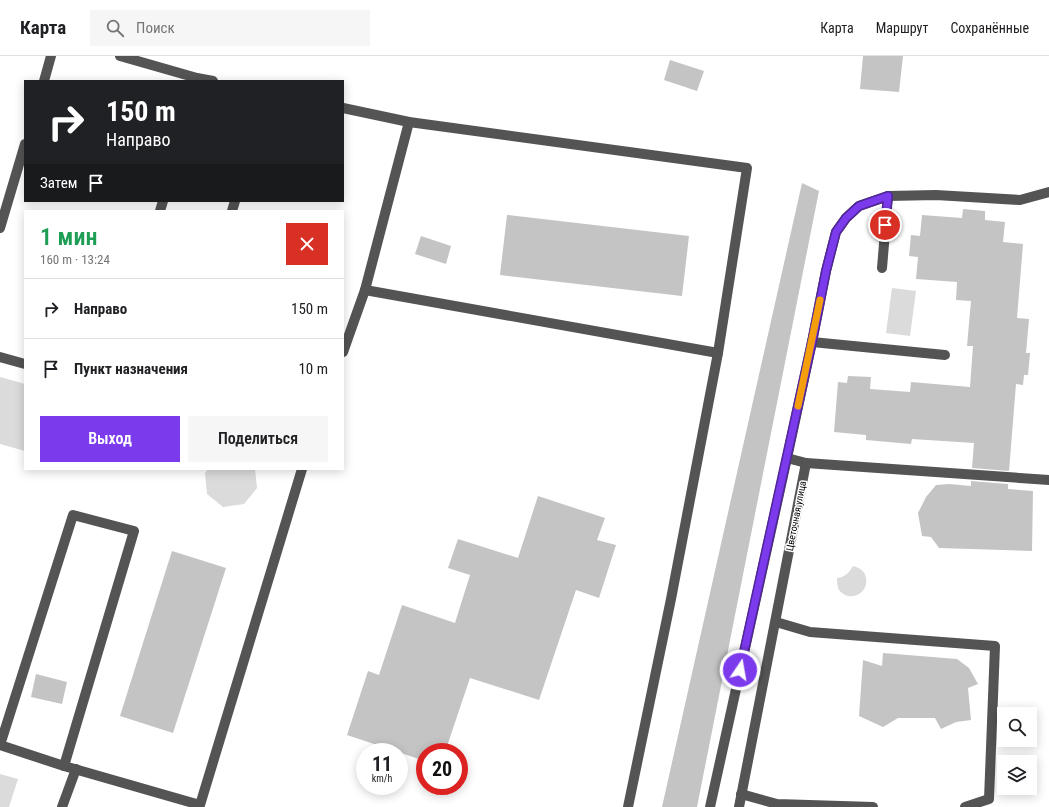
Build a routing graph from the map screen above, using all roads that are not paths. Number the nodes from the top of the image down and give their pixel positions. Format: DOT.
graph roads {
  1 [pos="51,56"];
  2 [pos="120,56"];
  3 [pos="197,79"];
  4 [pos="44,80"];
  5 [pos="344,108"];
  6 [pos="410,122"];
  7 [pos="24,147"];
  8 [pos="1049,192"];
  9 [pos="888,196"];
  10 [pos="0,228"];
  11 [pos="882,268"];
  12 [pos="365,290"];
  13 [pos="812,342"];
  14 [pos="344,349"];
  15 [pos="718,353"];
  16 [pos="945,355"];
  17 [pos="0,357"];
  18 [pos="24,364"];
  19 [pos="787,458"];
  20 [pos="806,463"];
  21 [pos="302,470"];
  22 [pos="1049,480"];
  23 [pos="776,622"];
  24 [pos="64,766"];
  25 [pos="76,770"];
  26 [pos="742,794"];
  27 [pos="203,806"];
  28 [pos="62,807"];
  29 [pos="628,807"];
  30 [pos="710,807"];
  31 [pos="739,807"];
  32 [pos="873,807"];
  33 [pos="965,807"];
  1 -- 4 [label="street"];
  2 -- 3 [label="street"];
  5 -- 6 [label="street"];
  6 -- 12 [label="street"];
  6 -- 15 [label="street"];
  7 -- 10 [label="street"];
  8 -- 9 [label="street"];
  9 -- 11 [label="street"];
  9 -- 13 [label="street"];
  12 -- 14 [label="street"];
  12 -- 15 [label="street"];
  13 -- 16 [label="street"];
  13 -- 19 [label="street"];
  15 -- 29 [label="street"];
  17 -- 18 [label="street"];
  19 -- 20 [label="street"];
  19 -- 30 [label="street"];
  20 -- 22 [label="street"];
  20 -- 23 [label="street, Цветочная улица"];
  21 -- 27 [label="street"];
  23 -- 26 [label="street, Цветочная улица"];
  23 -- 33 [label="street"];
  24 -- 24 [label="street"];
  24 -- 25 [label="street"];
  25 -- 27 [label="street"];
  25 -- 28 [label="street"];
  26 -- 31 [label="street, Цветочная улица"];
  26 -- 32 [label="street"];
}
